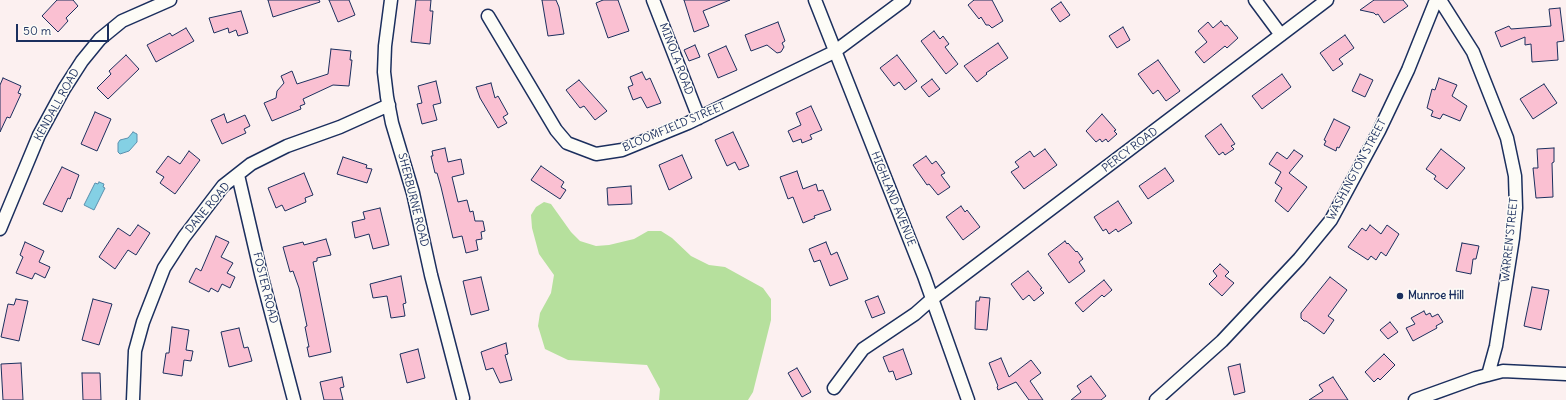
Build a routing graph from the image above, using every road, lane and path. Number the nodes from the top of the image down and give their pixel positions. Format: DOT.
graph roads {
  1 [pos="170,0"];
  2 [pos="392,0"];
  3 [pos="653,0"];
  4 [pos="815,0"];
  5 [pos="904,0"];
  6 [pos="1255,0"];
  7 [pos="1327,0"];
  8 [pos="1436,0"];
  9 [pos="1440,0"];
  10 [pos="488,16"];
  11 [pos="1281,35"];
  12 [pos="834,52"];
  13 [pos="389,105"];
  14 [pos="699,118"];
  15 [pos="238,175"];
  16 [pos="0,229"];
  17 [pos="932,299"];
  18 [pos="1566,374"];
  19 [pos="1488,375"];
  20 [pos="834,388"];
  21 [pos="463,398"];
  22 [pos="133,400"];
  23 [pos="294,400"];
  24 [pos="968,400"];
  25 [pos="1156,400"];
  26 [pos="1414,400"];
  1 -- 16 [label="street, KENDALL ROAD"];
  2 -- 13 [label="street, SHERBURNE ROAD"];
  3 -- 14 [label="street, MINOLA ROAD"];
  4 -- 12 [label="street, HIGHLAND AVENUE"];
  5 -- 12 [label="street, BLOOMFIELD STREET"];
  6 -- 11 [label="street"];
  7 -- 11 [label="street, PERCY ROAD"];
  8 -- 25 [label="street, WASHINGTON STREET"];
  9 -- 19 [label="street, WARREN STREET"];
  10 -- 14 [label="street, BLOOMFIELD STREET"];
  11 -- 17 [label="street, PERCY ROAD"];
  12 -- 14 [label="street, BLOOMFIELD STREET"];
  12 -- 17 [label="street, HIGHLAND AVENUE"];
  13 -- 15 [label="street, DANE ROAD"];
  13 -- 21 [label="street, SHERBURNE ROAD"];
  15 -- 22 [label="street, DANE ROAD"];
  15 -- 23 [label="street, FOSTER ROAD"];
  17 -- 20 [label="street, PERCY ROAD"];
  17 -- 24 [label="street, HIGHLAND AVENUE"];
  18 -- 19 [label="street"];
  19 -- 26 [label="street"];
}
